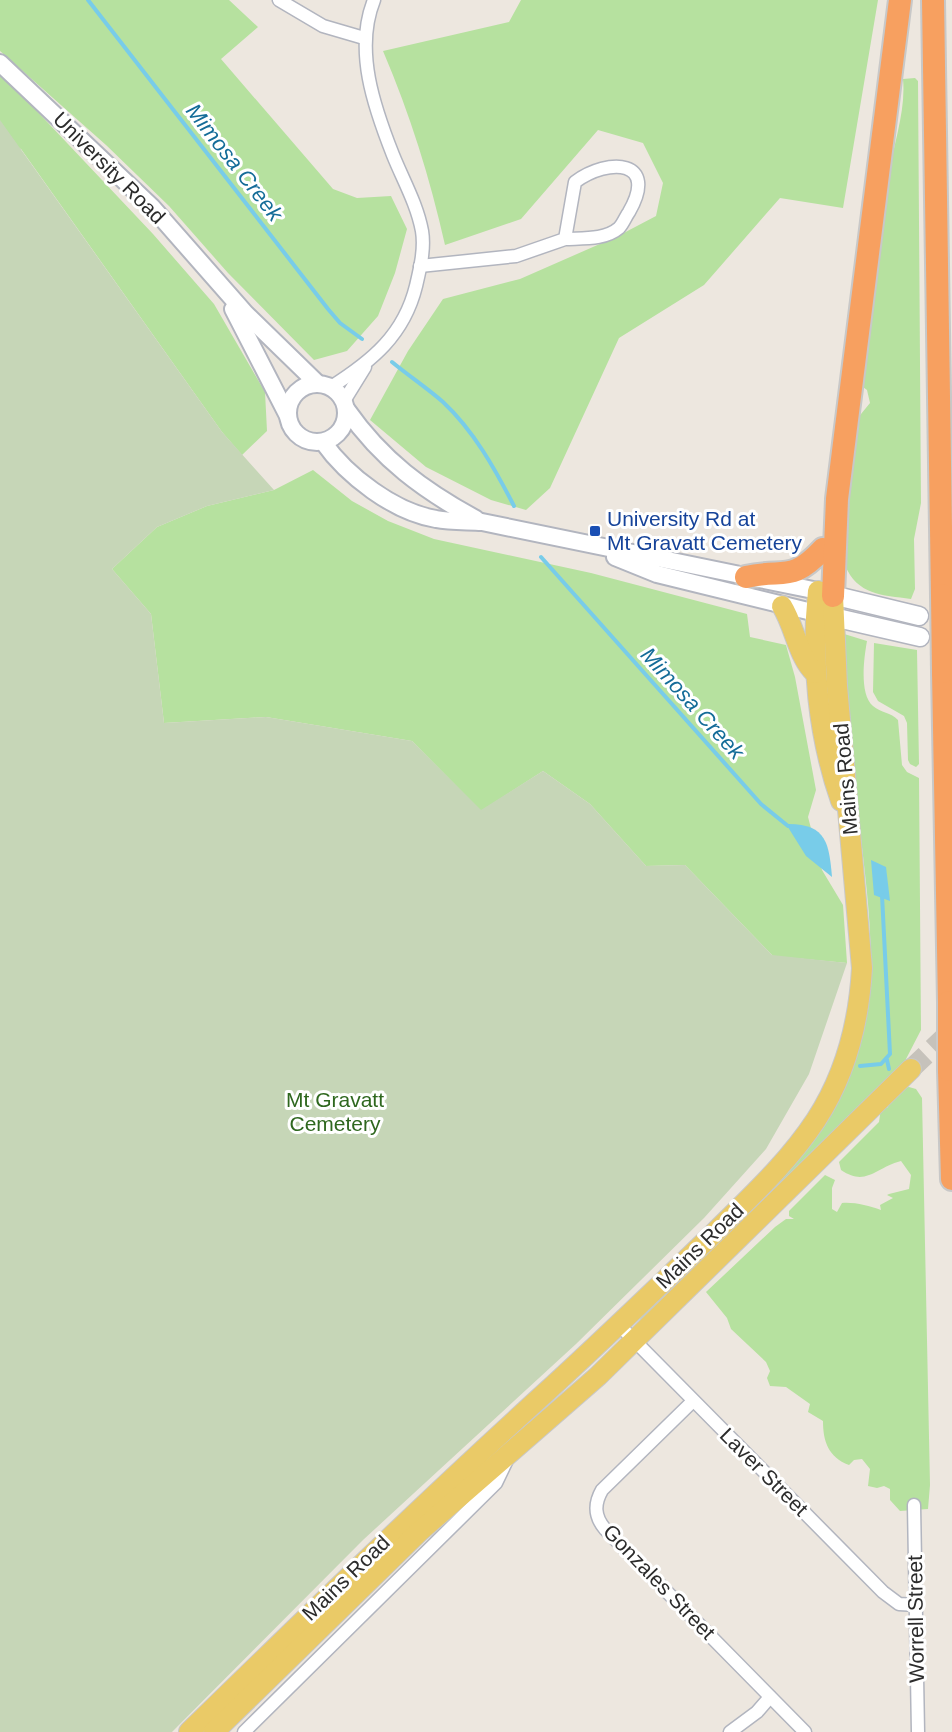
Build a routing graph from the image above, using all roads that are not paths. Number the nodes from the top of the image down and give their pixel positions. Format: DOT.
graph roads {
  1 [pos="279,0"];
  2 [pos="374,0"];
  3 [pos="900,0"];
  4 [pos="933,0"];
  5 [pos="364,38"];
  6 [pos="0,63"];
  7 [pos="566,239"];
  8 [pos="420,266"];
  9 [pos="213,278"];
  10 [pos="366,366"];
  11 [pos="324,386"];
  12 [pos="345,405"];
  13 [pos="288,416"];
  14 [pos="323,442"];
  15 [pos="837,499"];
  16 [pos="482,522"];
  17 [pos="587,546"];
  18 [pos="823,549"];
  19 [pos="746,577"];
  20 [pos="825,604"];
  21 [pos="782,606"];
  22 [pos="920,616"];
  23 [pos="920,637"];
  24 [pos="817,675"];
  25 [pos="849,823"];
  26 [pos="911,1069"];
  27 [pos="952,1179"];
  28 [pos="619,1325"];
  29 [pos="635,1341"];
  30 [pos="693,1401"];
  31 [pos="510,1453"];
  32 [pos="914,1506"];
  33 [pos="917,1605"];
  34 [pos="770,1697"];
  35 [pos="189,1732"];
  36 [pos="214,1732"];
  37 [pos="244,1732"];
  38 [pos="730,1732"];
  39 [pos="805,1732"];
  40 [pos="918,1732"];
  1 -- 5 [label="street"];
  2 -- 5 [label="street"];
  3 -- 15 [label="highway"];
  4 -- 27 [label="highway, bridge"];
  5 -- 8 [label="street"];
  6 -- 9 [label="street, University Road"];
  7 -- 7 [label="street"];
  7 -- 8 [label="street"];
  8 -- 10 [label="street"];
  9 -- 11 [label="street, University Road"];
  9 -- 13 [label="street, University Road"];
  10 -- 11 [label="street"];
  10 -- 12 [label="street"];
  11 -- 12 [label="street"];
  11 -- 13 [label="street"];
  12 -- 14 [label="street"];
  12 -- 16 [label="street"];
  13 -- 14 [label="street"];
  14 -- 16 [label="street"];
  15 -- 18 [label="highway"];
  15 -- 20 [label="highway"];
  16 -- 17 [label="street"];
  17 -- 19 [label="street"];
  17 -- 21 [label="street"];
  18 -- 19 [label="highway"];
  18 -- 20 [label="highway"];
  19 -- 20 [label="street"];
  20 -- 21 [label="street"];
  20 -- 22 [label="main road"];
  20 -- 23 [label="main road"];
  20 -- 24 [label="main road"];
  20 -- 25 [label="main road, Mains Road"];
  21 -- 24 [label="main road"];
  24 -- 25 [label="main road"];
  25 -- 28 [label="main road, Mains Road"];
  26 -- 29 [label="main road, Mains Road"];
  28 -- 29 [label="street, Laver Street"];
  28 -- 35 [label="main road, Mains Road"];
  29 -- 30 [label="street, Laver Street"];
  29 -- 31 [label="main road, Mains Road"];
  30 -- 33 [label="street, Laver Street"];
  30 -- 34 [label="street, Gonzales Street"];
  31 -- 36 [label="main road, Mains Road"];
  31 -- 37 [label="street, Mains Road"];
  32 -- 33 [label="street, Worrell Street"];
  33 -- 40 [label="street, Worrell Street"];
  34 -- 38 [label="street"];
  34 -- 39 [label="street, Gonzales Street"];
}
